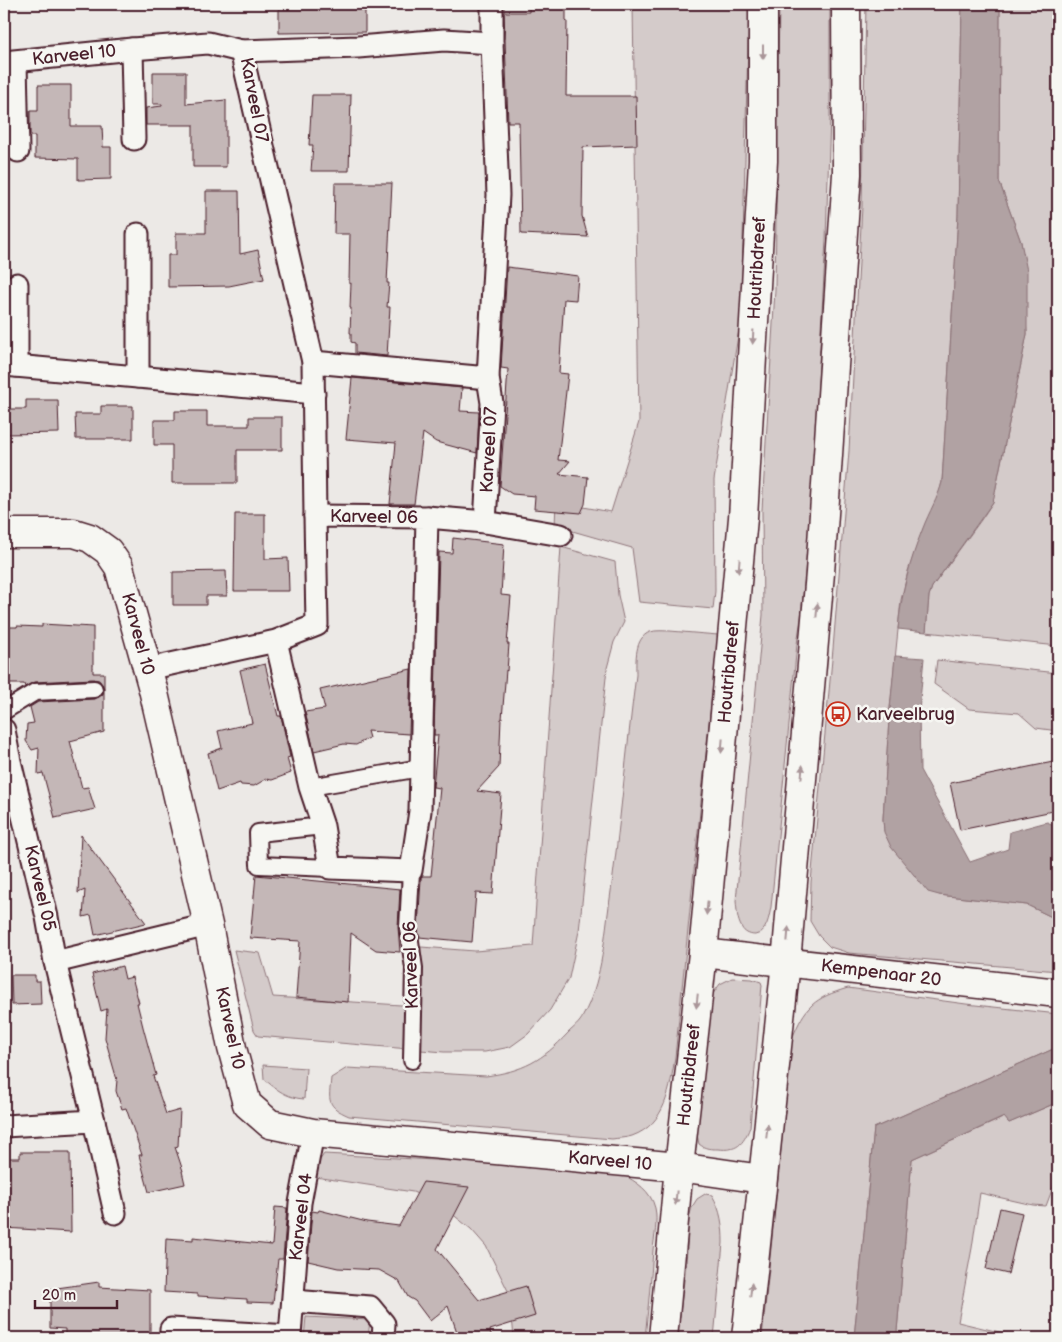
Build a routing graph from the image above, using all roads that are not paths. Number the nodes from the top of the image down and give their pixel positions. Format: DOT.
graph roads {
  1 [pos="492,4"];
  2 [pos="763,4"];
  3 [pos="846,4"];
  4 [pos="492,43"];
  5 [pos="132,49"];
  6 [pos="241,51"];
  7 [pos="10,62"];
  8 [pos="134,140"];
  9 [pos="18,151"];
  10 [pos="138,234"];
  11 [pos="17,284"];
  12 [pos="313,362"];
  13 [pos="10,366"];
  14 [pos="138,377"];
  15 [pos="488,378"];
  16 [pos="314,393"];
  17 [pos="315,516"];
  18 [pos="427,517"];
  19 [pos="485,522"];
  20 [pos="4,533"];
  21 [pos="561,535"];
  22 [pos="276,641"];
  23 [pos="148,669"];
  24 [pos="94,689"];
  25 [pos="4,711"];
  26 [pos="4,730"];
  27 [pos="6,758"];
  28 [pos="420,768"];
  29 [pos="310,786"];
  30 [pos="323,826"];
  31 [pos="330,868"];
  32 [pos="411,871"];
  33 [pos="208,925"];
  34 [pos="703,953"];
  35 [pos="55,962"];
  36 [pos="786,962"];
  37 [pos="1058,994"];
  38 [pos="412,1060"];
  39 [pos="94,1121"];
  40 [pos="4,1126"];
  41 [pos="314,1133"];
  42 [pos="679,1167"];
  43 [pos="762,1179"];
  44 [pos="115,1213"];
  45 [pos="293,1301"];
  46 [pos="171,1338"];
  47 [pos="383,1338"];
  48 [pos="663,1338"];
  49 [pos="746,1338"];
  1 -- 4 [label="street, Karveel 07"];
  2 -- 34 [label="main road, Houtribdreef, one-way"];
  36 -- 3 [label="main road, one-way"];
  4 -- 6 [label="street, Karveel 07"];
  4 -- 15 [label="street, Karveel 07"];
  5 -- 6 [label="street, Karveel 10"];
  5 -- 7 [label="street, Karveel 10"];
  5 -- 8 [label="street, Karveel 10"];
  6 -- 12 [label="street, Karveel 07"];
  7 -- 9 [label="street, Karveel 10"];
  10 -- 14 [label="street"];
  11 -- 13 [label="street"];
  12 -- 15 [label="street"];
  12 -- 16 [label="street, Karveel 07"];
  13 -- 14 [label="street"];
  14 -- 16 [label="street"];
  15 -- 19 [label="street, Karveel 07"];
  16 -- 17 [label="street, Karveel 07"];
  17 -- 18 [label="street, Karveel 06"];
  17 -- 22 [label="street, Karveel 06"];
  18 -- 19 [label="street"];
  18 -- 28 [label="street, Karveel 06"];
  19 -- 21 [label="street"];
  20 -- 23 [label="main road, Karveel 10"];
  22 -- 23 [label="street, Karveel 06"];
  22 -- 29 [label="street"];
  23 -- 33 [label="main road, Karveel 10"];
  24 -- 25 [label="street"];
  26 -- 27 [label="street, Karveel 05"];
  27 -- 35 [label="street, Karveel 05"];
  28 -- 29 [label="street"];
  28 -- 32 [label="street, Karveel 06"];
  29 -- 30 [label="street"];
  30 -- 31 [label="street"];
  30 -- 31 [label="street"];
  31 -- 32 [label="street"];
  32 -- 38 [label="street, Karveel 06"];
  33 -- 35 [label="street"];
  33 -- 41 [label="main road, Karveel 10"];
  34 -- 36 [label="main road, Kempenaar 20"];
  34 -- 42 [label="main road, Houtribdreef, one-way"];
  35 -- 39 [label="street, Karveel 05"];
  36 -- 37 [label="main road, Kempenaar 20"];
  43 -- 36 [label="main road, one-way"];
  39 -- 40 [label="street"];
  39 -- 44 [label="street, Karveel 05"];
  41 -- 42 [label="main road, Karveel 10"];
  41 -- 45 [label="street, Karveel 04"];
  42 -- 43 [label="main road, Karveel 10"];
  42 -- 48 [label="main road, Houtribdreef, one-way"];
  49 -- 43 [label="main road, one-way"];
  45 -- 46 [label="street, Karveel 04"];
  45 -- 47 [label="street"];
}
